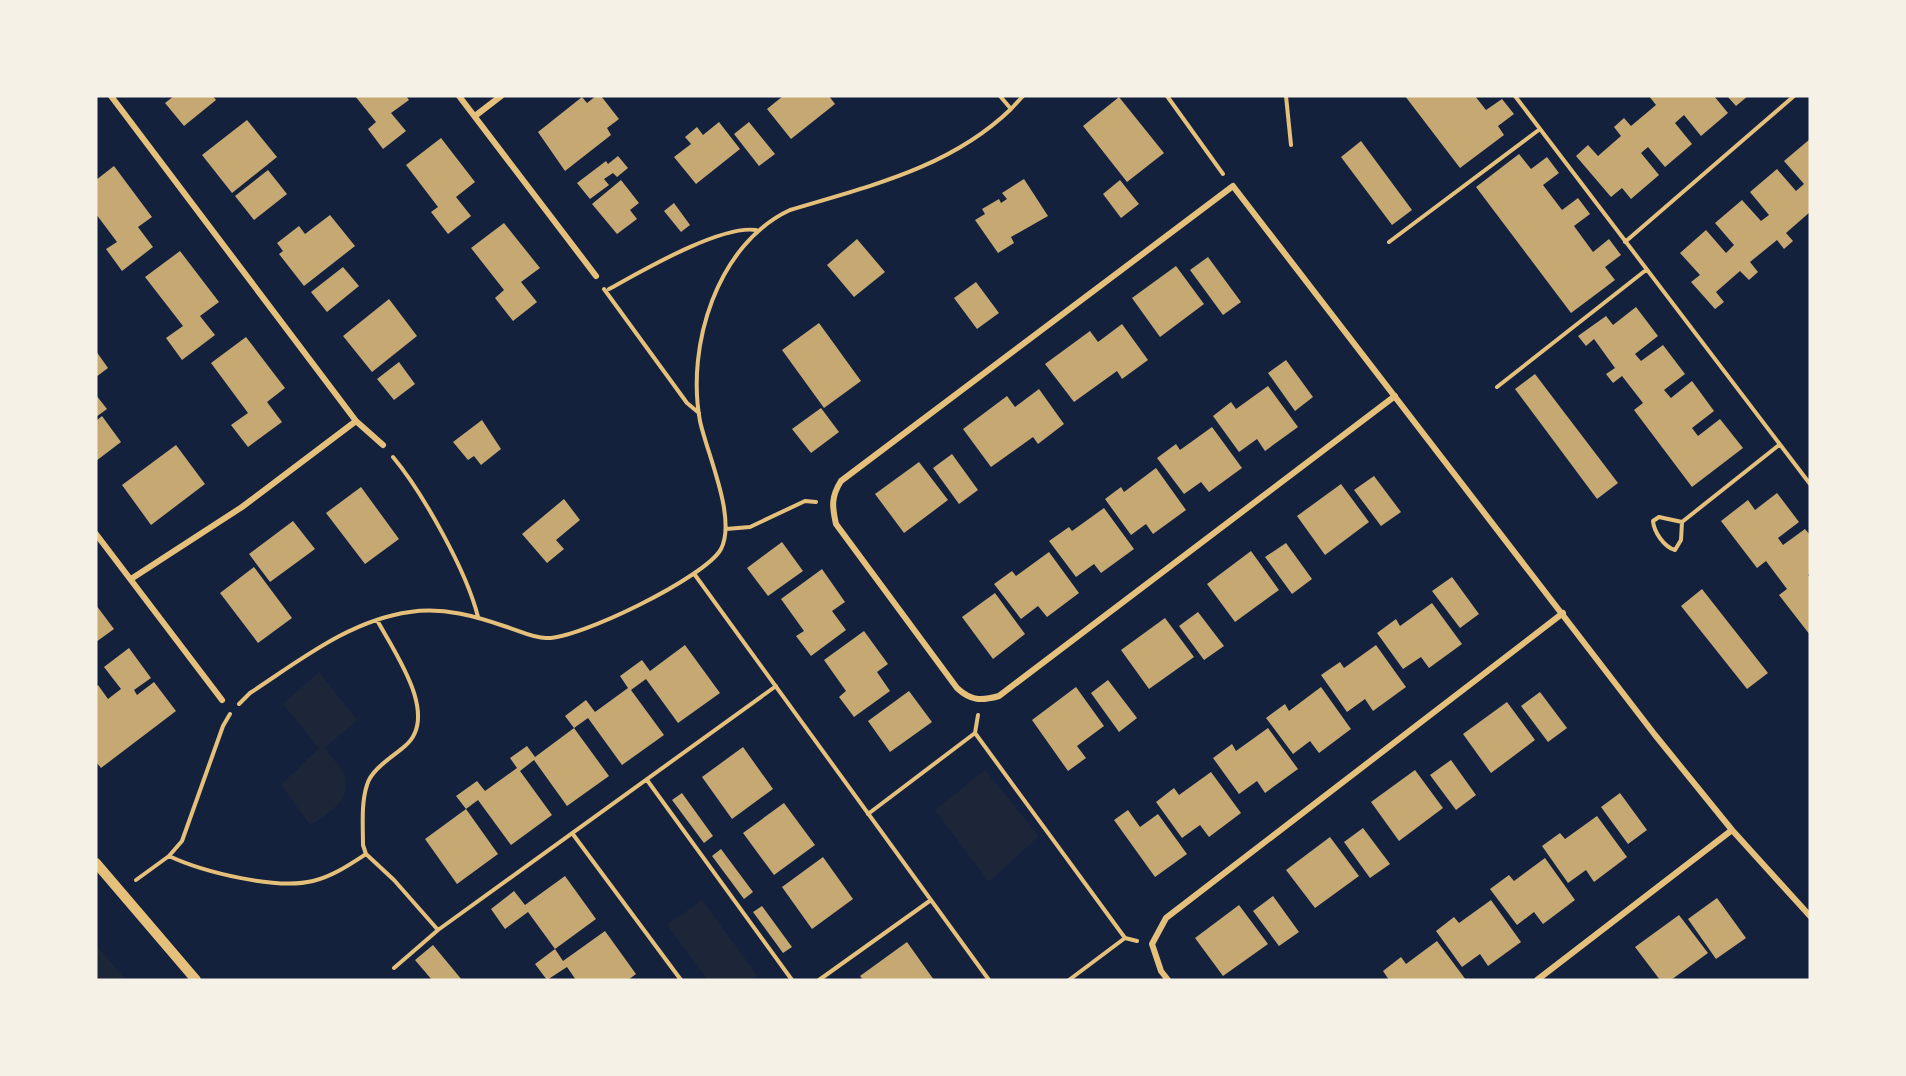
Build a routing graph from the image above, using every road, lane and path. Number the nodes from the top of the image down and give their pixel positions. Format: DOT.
graph roads {
  1 [pos="111,96"];
  2 [pos="459,96"];
  3 [pos="501,96"];
  4 [pos="1000,96"];
  5 [pos="1023,96"];
  6 [pos="1167,96"];
  7 [pos="1286,96"];
  8 [pos="1515,96"];
  9 [pos="1794,96"];
  10 [pos="1011,109"];
  11 [pos="475,116"];
  12 [pos="1540,129"];
  13 [pos="1291,145"];
  14 [pos="1219,169"];
  15 [pos="757,230"];
  16 [pos="1389,242"];
  17 [pos="1625,242"];
  18 [pos="1646,270"];
  19 [pos="596,276"];
  20 [pos="605,291"];
  21 [pos="1497,387"];
  22 [pos="1395,396"];
  23 [pos="699,413"];
  24 [pos="356,421"];
  25 [pos="383,445"];
  26 [pos="1779,445"];
  27 [pos="1810,484"];
  28 [pos="832,503"];
  29 [pos="1682,522"];
  30 [pos="726,529"];
  31 [pos="96,534"];
  32 [pos="695,575"];
  33 [pos="131,579"];
  34 [pos="1563,613"];
  35 [pos="478,617"];
  36 [pos="377,620"];
  37 [pos="776,686"];
  38 [pos="222,700"];
  39 [pos="647,780"];
  40 [pos="868,814"];
  41 [pos="1732,830"];
  42 [pos="572,833"];
  43 [pos="366,854"];
  44 [pos="169,856"];
  45 [pos="96,863"];
  46 [pos="139,878"];
  47 [pos="931,900"];
  48 [pos="1810,916"];
  49 [pos="438,930"];
  50 [pos="394,968"];
  51 [pos="196,980"];
  52 [pos="681,980"];
  53 [pos="792,980"];
  54 [pos="819,980"];
  55 [pos="989,980"];
  56 [pos="1069,980"];
  57 [pos="1168,980"];
  58 [pos="1537,980"];
  1 -- 24 [label="street"];
  2 -- 11 [label="street"];
  3 -- 11 [label="street"];
  4 -- 10 [label="path"];
  5 -- 10 [label="path"];
  6 -- 14 [label="path"];
  7 -- 13 [label="path"];
  8 -- 12 [label="path"];
  9 -- 17 [label="path"];
  10 -- 15 [label="path"];
  11 -- 19 [label="street"];
  12 -- 16 [label="path"];
  12 -- 17 [label="path"];
  15 -- 20 [label="path"];
  15 -- 23 [label="path"];
  17 -- 18 [label="path"];
  18 -- 21 [label="path"];
  18 -- 26 [label="path"];
  19 -- 20 [label="path"];
  20 -- 23 [label="path"];
  22 -- 28 [label="street"];
  22 -- 28 [label="street"];
  22 -- 34 [label="street"];
  23 -- 30 [label="path"];
  24 -- 25 [label="street"];
  24 -- 33 [label="street"];
  25 -- 35 [label="path"];
  26 -- 27 [label="path"];
  26 -- 29 [label="path"];
  28 -- 30 [label="path"];
  29 -- 29 [label="path"];
  30 -- 32 [label="path"];
  31 -- 33 [label="street"];
  32 -- 35 [label="path"];
  32 -- 37 [label="path"];
  33 -- 38 [label="street"];
  34 -- 41 [label="street"];
  34 -- 57 [label="street"];
  35 -- 36 [label="path"];
  36 -- 43 [label="path"];
  36 -- 44 [label="path"];
  37 -- 39 [label="path"];
  37 -- 40 [label="path"];
  39 -- 42 [label="path"];
  39 -- 53 [label="path"];
  40 -- 47 [label="path"];
  40 -- 56 [label="path"];
  41 -- 48 [label="street"];
  41 -- 58 [label="street"];
  42 -- 49 [label="path"];
  42 -- 52 [label="path"];
  43 -- 44 [label="path"];
  43 -- 49 [label="path"];
  44 -- 46 [label="path"];
  45 -- 51 [label="street"];
  47 -- 54 [label="path"];
  47 -- 55 [label="path"];
  49 -- 50 [label="path"];
}
